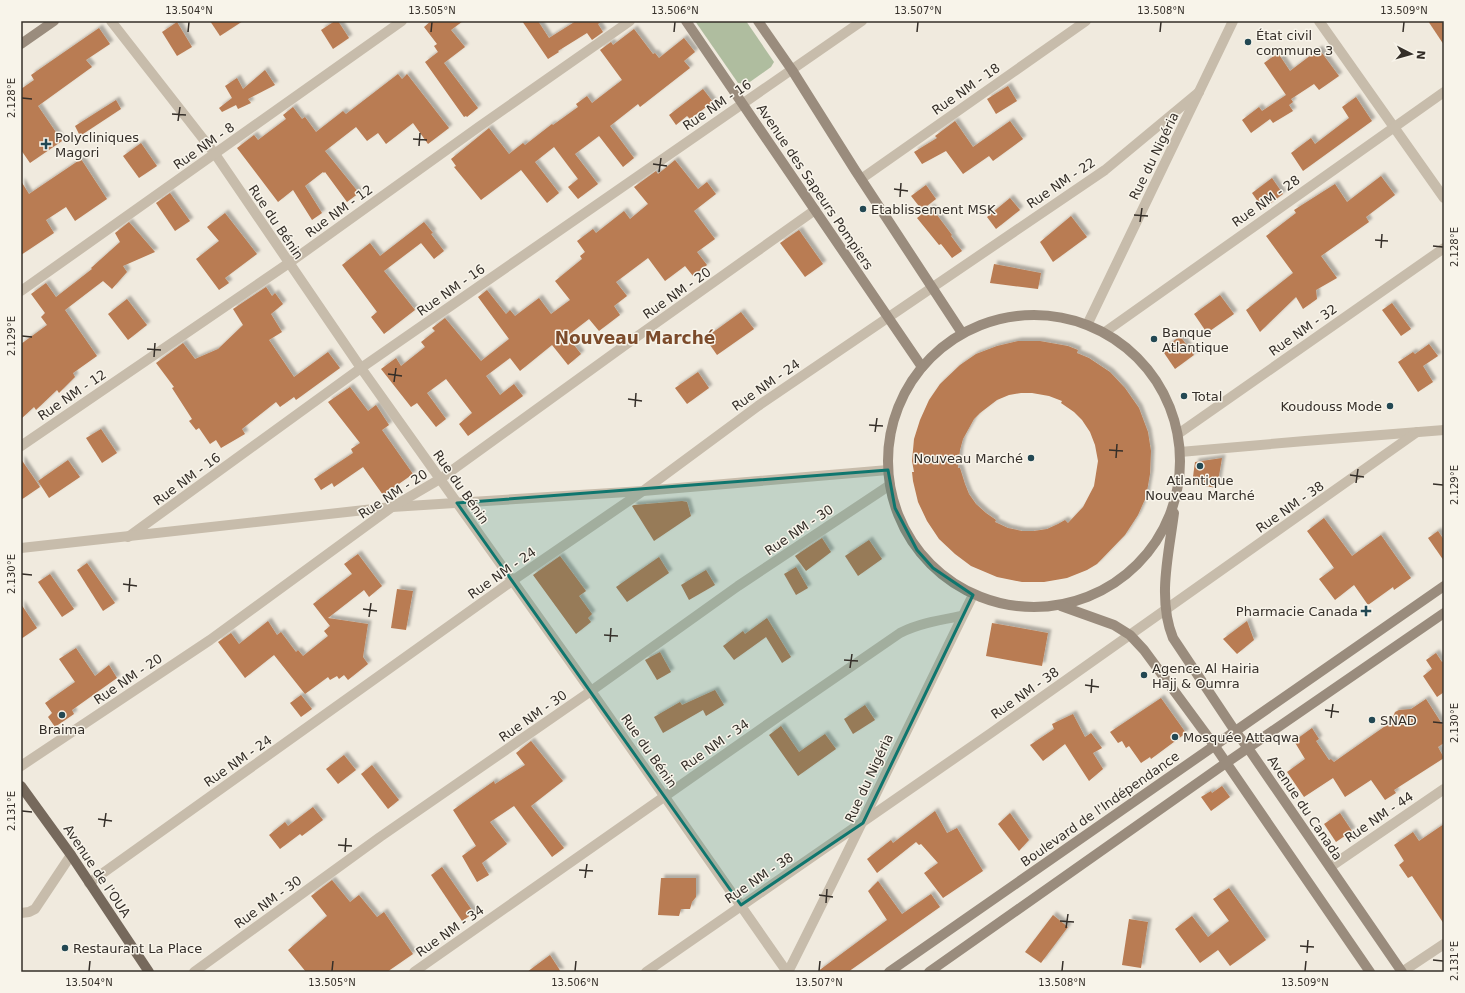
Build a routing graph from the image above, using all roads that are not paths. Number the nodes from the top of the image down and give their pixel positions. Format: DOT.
graph roads {
  1 [pos="54,21"];
  2 [pos="111,21"];
  3 [pos="402,21"];
  4 [pos="630,21"];
  5 [pos="686,21"];
  6 [pos="758,21"];
  7 [pos="862,21"];
  8 [pos="1086,21"];
  9 [pos="1233,21"];
  10 [pos="1319,21"];
  11 [pos="21,44"];
  12 [pos="792,70"];
  13 [pos="1199,92"];
  14 [pos="1444,92"];
  15 [pos="742,103"];
  16 [pos="1394,127"];
  17 [pos="215,154"];
  18 [pos="861,179"];
  19 [pos="1444,198"];
  20 [pos="815,210"];
  21 [pos="1444,248"];
  22 [pos="289,263"];
  23 [pos="932,287"];
  24 [pos="21,291"];
  25 [pos="888,317"];
  26 [pos="1088,323"];
  27 [pos="1105,332"];
  28 [pos="962,333"];
  29 [pos="922,367"];
  30 [pos="361,368"];
  31 [pos="1444,430"];
  32 [pos="1417,432"];
  33 [pos="1178,434"];
  34 [pos="21,446"];
  35 [pos="1180,452"];
  36 [pos="888,470"];
  37 [pos="440,479"];
  38 [pos="890,485"];
  39 [pos="643,491"];
  40 [pos="1176,497"];
  41 [pos="457,503"];
  42 [pos="392,508"];
  43 [pos="128,537"];
  44 [pos="21,548"];
  45 [pos="512,581"];
  46 [pos="1444,586"];
  47 [pos="973,595"];
  48 [pos="1061,606"];
  49 [pos="1165,611"];
  50 [pos="1444,613"];
  51 [pos="962,616"];
  52 [pos="1130,635"];
  53 [pos="591,691"];
  54 [pos="1235,731"];
  55 [pos="1214,746"];
  56 [pos="1248,748"];
  57 [pos="1226,763"];
  58 [pos="21,766"];
  59 [pos="21,786"];
  60 [pos="1444,789"];
  61 [pos="665,796"];
  62 [pos="863,823"];
  63 [pos="71,855"];
  64 [pos="1330,867"];
  65 [pos="89,883"];
  66 [pos="741,905"];
  67 [pos="21,913"];
  68 [pos="1444,944"];
  69 [pos="150,972"];
  70 [pos="194,972"];
  71 [pos="414,972"];
  72 [pos="646,972"];
  73 [pos="788,972"];
  74 [pos="889,972"];
  75 [pos="929,972"];
  76 [pos="1370,972"];
  77 [pos="1402,972"];
  1 -- 11 [label="street"];
  2 -- 17 [label="street, Rue du Bénin"];
  3 -- 17 [label="street, Rue NM - 8"];
  4 -- 22 [label="street, Rue NM - 12"];
  5 -- 15 [label="street, Avenue des Sapeurs Pompiers"];
  6 -- 12 [label="street"];
  7 -- 12 [label="street, Rue NM - 16"];
  8 -- 18 [label="street, Rue NM - 18"];
  9 -- 13 [label="street, Rue du Nigéria"];
  10 -- 16 [label="street"];
  12 -- 15 [label="street, Rue NM - 16"];
  12 -- 18 [label="street"];
  13 -- 23 [label="street, Rue NM - 22"];
  13 -- 26 [label="street, Rue du Nigéria"];
  14 -- 16 [label="street, Rue NM - 28"];
  15 -- 20 [label="street, Avenue des Sapeurs Pompiers"];
  15 -- 30 [label="street, Rue NM - 16"];
  16 -- 19 [label="street"];
  16 -- 27 [label="street, Rue NM - 28"];
  17 -- 22 [label="street, Rue du Bénin"];
  17 -- 24 [label="street, Rue NM - 8"];
  18 -- 23 [label="street"];
  20 -- 25 [label="street, Avenue des Sapeurs Pompiers"];
  20 -- 37 [label="street, Rue NM - 20"];
  21 -- 33 [label="street, Rue NM - 32"];
  22 -- 30 [label="street, Rue du Bénin"];
  22 -- 34 [label="street, Rue NM - 12"];
  23 -- 25 [label="street, Rue NM - 24"];
  23 -- 28 [label="street"];
  25 -- 29 [label="street, Avenue des Sapeurs Pompiers"];
  25 -- 39 [label="street, Rue NM - 24"];
  26 -- 27 [label="street"];
  26 -- 28 [label="street"];
  27 -- 33 [label="street"];
  28 -- 29 [label="street"];
  29 -- 36 [label="street"];
  30 -- 37 [label="street, Rue du Bénin"];
  30 -- 43 [label="street, Rue NM - 16"];
  31 -- 32 [label="street"];
  32 -- 35 [label="street"];
  32 -- 49 [label="street, Rue NM - 38"];
  33 -- 35 [label="street"];
  35 -- 40 [label="street"];
  36 -- 38 [label="street"];
  36 -- 39 [label="street"];
  37 -- 41 [label="street, Rue du Bénin"];
  37 -- 42 [label="street, Rue NM - 20"];
  38 -- 47 [label="street"];
  38 -- 53 [label="street, Rue NM - 30"];
  39 -- 41 [label="street"];
  39 -- 45 [label="street, Rue NM - 24"];
  40 -- 48 [label="street"];
  40 -- 49 [label="street, Avenue du Canada"];
  41 -- 42 [label="street"];
  41 -- 45 [label="street, Rue du Bénin"];
  42 -- 43 [label="street"];
  42 -- 58 [label="street, Rue NM - 20"];
  43 -- 44 [label="street"];
  45 -- 53 [label="street, Rue du Bénin"];
  45 -- 65 [label="street, Rue NM - 24"];
  46 -- 54 [label="street, Boulevard de l'Indépendance"];
  47 -- 48 [label="street"];
  47 -- 51 [label="street, Rue du Nigéria"];
  48 -- 52 [label="street"];
  49 -- 52 [label="street, Rue NM - 38"];
  49 -- 54 [label="street, Avenue du Canada"];
  50 -- 56 [label="street"];
  51 -- 61 [label="street, Rue NM - 34"];
  51 -- 62 [label="street, Rue du Nigéria"];
  52 -- 55 [label="street"];
  52 -- 62 [label="street, Rue NM - 38"];
  53 -- 61 [label="street, Rue du Bénin"];
  53 -- 70 [label="street, Rue NM - 30"];
  54 -- 55 [label="street, Boulevard de l'Indépendance"];
  54 -- 56 [label="street, Avenue du Canada"];
  55 -- 57 [label="street"];
  55 -- 74 [label="street, Boulevard de l'Indépendance"];
  56 -- 57 [label="street"];
  56 -- 64 [label="street, Avenue du Canada"];
  57 -- 75 [label="street"];
  57 -- 76 [label="street"];
  59 -- 63 [label="main road, Avenue de l'OUA"];
  60 -- 64 [label="street, Rue NM - 44"];
  61 -- 66 [label="street, Rue du Bénin"];
  61 -- 71 [label="street, Rue NM - 34"];
  62 -- 66 [label="street, Rue NM - 38"];
  62 -- 73 [label="street, Rue du Nigéria"];
  63 -- 65 [label="main road, Avenue de l'OUA"];
  63 -- 67 [label="street"];
  64 -- 77 [label="street, Avenue du Canada"];
  65 -- 69 [label="main road, Avenue de l'OUA"];
  66 -- 72 [label="street, Rue NM - 38"];
  66 -- 73 [label="street, Rue du Bénin"];
  68 -- 77 [label="street"];
}
